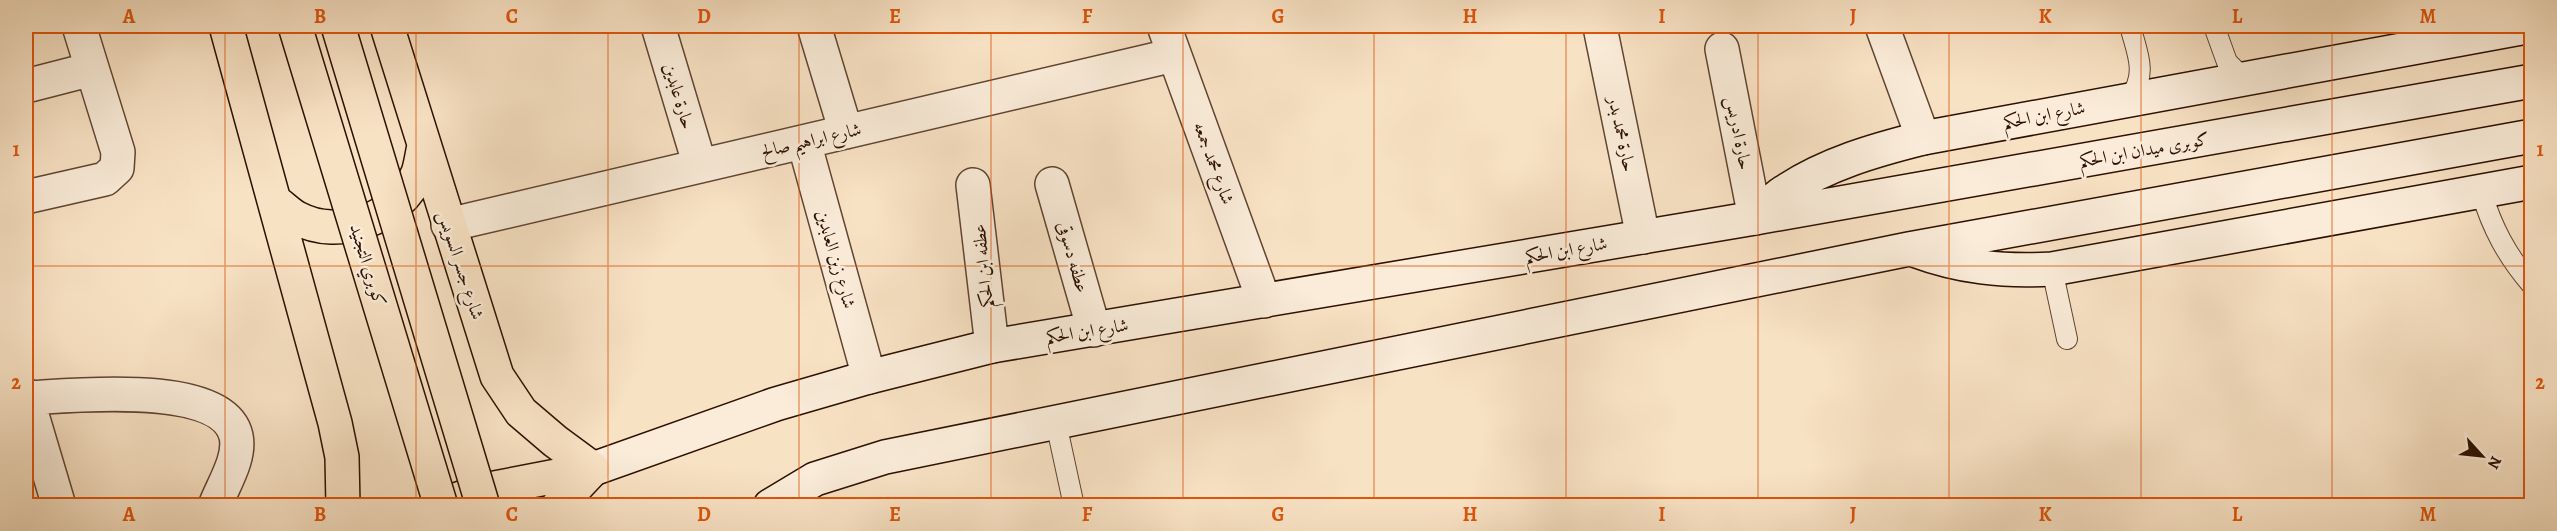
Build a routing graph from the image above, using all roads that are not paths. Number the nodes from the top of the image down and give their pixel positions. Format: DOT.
graph roads {
  1 [pos="79,26"];
  2 [pos="226,26"];
  3 [pos="295,26"];
  4 [pos="338,26"];
  5 [pos="387,26"];
  6 [pos="658,26"];
  7 [pos="814,26"];
  8 [pos="1882,26"];
  9 [pos="2130,26"];
  10 [pos="2214,26"];
  11 [pos="2514,27"];
  12 [pos="1601,32"];
  13 [pos="1169,40"];
  14 [pos="1722,49"];
  15 [pos="92,69"];
  16 [pos="2244,79"];
  17 [pos="2532,81"];
  18 [pos="26,86"];
  19 [pos="2130,98"];
  20 [pos="846,132"];
  21 [pos="2532,136"];
  22 [pos="1923,138"];
  23 [pos="804,142"];
  24 [pos="424,146"];
  25 [pos="700,166"];
  26 [pos="2532,182"];
  27 [pos="1052,184"];
  28 [pos="974,185"];
  29 [pos="2481,191"];
  30 [pos="26,197"];
  31 [pos="274,201"];
  32 [pos="1755,218"];
  33 [pos="448,225"];
  34 [pos="1643,237"];
  35 [pos="1909,249"];
  36 [pos="2052,269"];
  37 [pos="2532,285"];
  38 [pos="1264,301"];
  39 [pos="1094,330"];
  40 [pos="2067,339"];
  41 [pos="992,346"];
  42 [pos="869,376"];
  43 [pos="26,397"];
  44 [pos="1056,423"];
  45 [pos="593,469"];
  46 [pos="59,506"];
  47 [pos="215,506"];
  48 [pos="343,506"];
  49 [pos="440,506"];
  50 [pos="483,506"];
  51 [pos="558,506"];
  52 [pos="770,506"];
  53 [pos="1074,506"];
  1 -- 15 [label="main road"];
  2 -- 31 [label="main road"];
  3 -- 49 [label="main road, كوبري التجنيد, bridge"];
  4 -- 50 [label="main road, bridge"];
  5 -- 24 [label="main road, شارع جسر السويس"];
  6 -- 25 [label="main road, حارة عابدين"];
  7 -- 20 [label="main road"];
  8 -- 22 [label="main road"];
  9 -- 19 [label="lane"];
  10 -- 16 [label="lane"];
  11 -- 16 [label="main road, شارع ابن الحكم"];
  12 -- 34 [label="main road, حارة محمد بدر"];
  13 -- 20 [label="main road, شارع ابراهيم صالح"];
  13 -- 38 [label="main road, شارع محمد جمعه"];
  14 -- 32 [label="main road, حارة ادريس"];
  15 -- 18 [label="main road"];
  15 -- 30 [label="main road"];
  16 -- 19 [label="main road, شارع ابن الحكم"];
  17 -- 32 [label="main road, كوبرى ميدان ابن الحكم"];
  19 -- 22 [label="main road, شارع ابن الحكم"];
  20 -- 23 [label="main road, شارع ابراهيم صالح"];
  21 -- 35 [label="main road"];
  22 -- 32 [label="main road, شارع ابن الحكم"];
  23 -- 25 [label="main road, شارع ابراهيم صالح"];
  23 -- 42 [label="main road, شارع زين العابدين"];
  24 -- 31 [label="main road"];
  24 -- 33 [label="main road, شارع جسر السويس"];
  25 -- 33 [label="main road, شارع ابراهيم صالح"];
  26 -- 29 [label="main road"];
  27 -- 39 [label="main road, عطفه دسوقى"];
  28 -- 41 [label="main road, عطفه ابن الحكم"];
  29 -- 36 [label="main road"];
  29 -- 37 [label="lane"];
  31 -- 48 [label="main road"];
  32 -- 34 [label="main road, شارع ابن الحكم"];
  33 -- 45 [label="main road, شارع جسر السويس"];
  34 -- 38 [label="main road, شارع ابن الحكم"];
  35 -- 36 [label="main road"];
  35 -- 44 [label="main road"];
  36 -- 40 [label="lane"];
  38 -- 39 [label="main road, شارع ابن الحكم"];
  39 -- 41 [label="main road, شارع ابن الحكم"];
  41 -- 42 [label="main road, شارع ابن الحكم"];
  42 -- 45 [label="main road, شارع ابن الحكم"];
  43 -- 46 [label="main road"];
  43 -- 47 [label="main road"];
  44 -- 52 [label="main road"];
  44 -- 53 [label="lane"];
  45 -- 49 [label="main road"];
  45 -- 51 [label="main road"];
}
